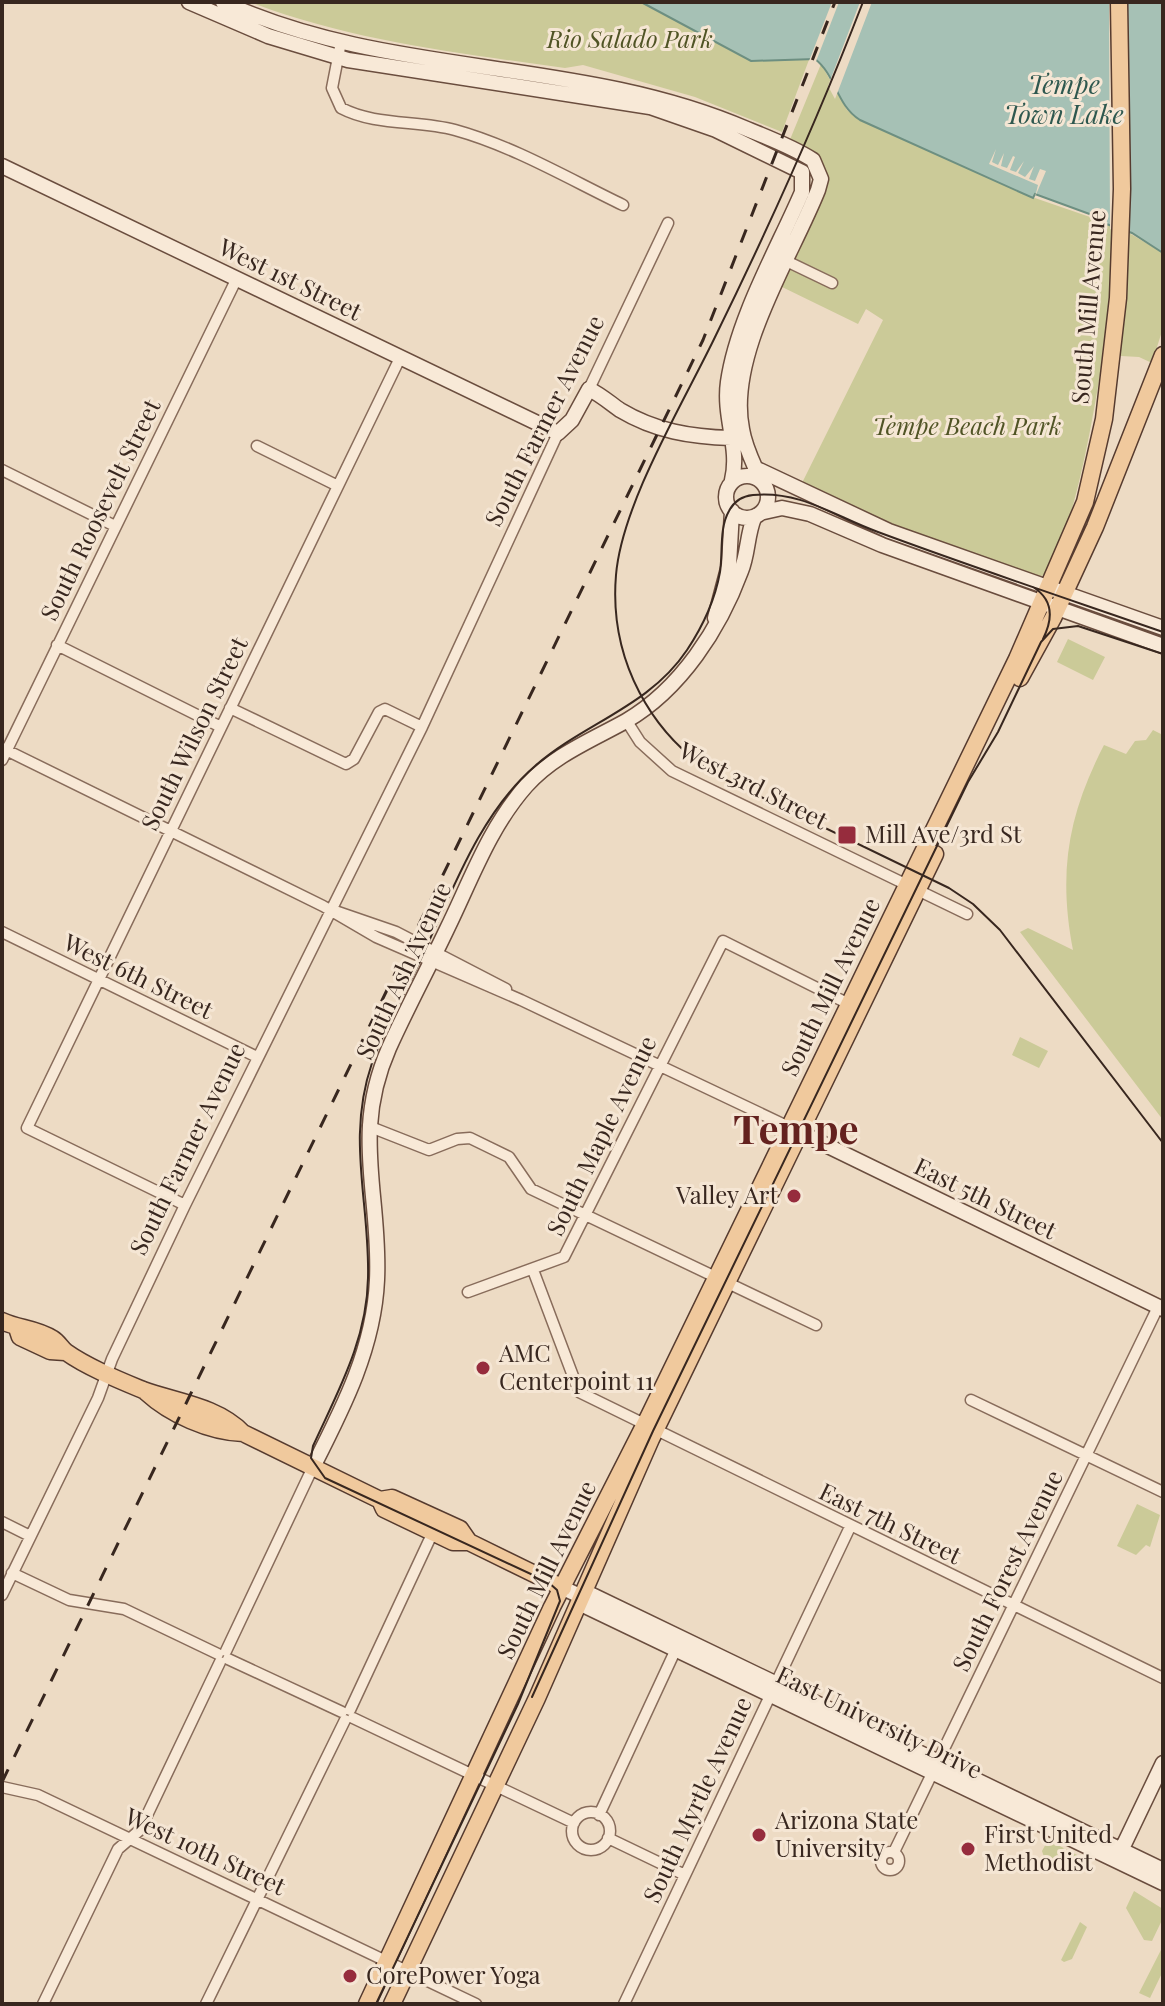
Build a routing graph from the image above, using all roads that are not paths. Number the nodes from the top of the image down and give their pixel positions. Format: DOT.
graph roads {
  1 [pos="189,2"];
  2 [pos="223,2"];
  3 [pos="1119,2"];
  4 [pos="341,42"];
  5 [pos="337,57"];
  6 [pos="2,166"];
  7 [pos="623,205"];
  8 [pos="668,223"];
  9 [pos="781,258"];
  10 [pos="237,278"];
  11 [pos="832,283"];
  12 [pos="1163,355"];
  13 [pos="400,358"];
  14 [pos="589,389"];
  15 [pos="558,433"];
  16 [pos="729,433"];
  17 [pos="257,446"];
  18 [pos="747,451"];
  19 [pos="2,470"];
  20 [pos="761,478"];
  21 [pos="732,480"];
  22 [pos="338,486"];
  23 [pos="732,511"];
  24 [pos="759,515"];
  25 [pos="115,526"];
  26 [pos="900,552"];
  27 [pos="956,555"];
  28 [pos="1054,598"];
  29 [pos="715,622"];
  30 [pos="1163,628"];
  31 [pos="57,645"];
  32 [pos="1163,646"];
  33 [pos="230,708"];
  34 [pos="626,720"];
  35 [pos="221,727"];
  36 [pos="422,727"];
  37 [pos="4,753"];
  38 [pos="169,830"];
  39 [pos="914,888"];
  40 [pos="330,910"];
  41 [pos="967,914"];
  42 [pos="2,932"];
  43 [pos="434,957"];
  44 [pos="98,979"];
  45 [pos="849,1004"];
  46 [pos="848,1036"];
  47 [pos="257,1057"];
  48 [pos="658,1067"];
  49 [pos="368,1126"];
  50 [pos="795,1130"];
  51 [pos="185,1205"];
  52 [pos="586,1215"];
  53 [pos="533,1270"];
  54 [pos="722,1280"];
  55 [pos="468,1292"];
  56 [pos="1160,1308"];
  57 [pos="10,1324"];
  58 [pos="816,1325"];
  59 [pos="108,1373"];
  60 [pos="971,1400"];
  61 [pos="650,1429"];
  62 [pos="1086,1456"];
  63 [pos="313,1467"];
  64 [pos="1163,1492"];
  65 [pos="380,1500"];
  66 [pos="2,1522"];
  67 [pos="850,1527"];
  68 [pos="433,1532"];
  69 [pos="30,1536"];
  70 [pos="469,1542"];
  71 [pos="12,1573"];
  72 [pos="563,1588"];
  73 [pos="2,1595"];
  74 [pos="580,1596"];
  75 [pos="1013,1605"];
  76 [pos="676,1649"];
  77 [pos="223,1656"];
  78 [pos="1163,1678"];
  79 [pos="773,1689"];
  80 [pos="347,1715"];
  81 [pos="1163,1763"];
  82 [pos="935,1767"];
  83 [pos="475,1776"];
  84 [pos="495,1786"];
  85 [pos="2,1787"];
  86 [pos="599,1815"];
  87 [pos="574,1823"];
  88 [pos="608,1838"];
  89 [pos="131,1839"];
  90 [pos="894,1852"];
  91 [pos="1118,1855"];
  92 [pos="1163,1870"];
  93 [pos="685,1875"];
  94 [pos="1163,1883"];
  95 [pos="257,1899"];
  96 [pos="387,1961"];
  97 [pos="408,1971"];
  98 [pos="43,2004"];
  99 [pos="206,2004"];
  100 [pos="367,2004"];
  101 [pos="392,2004"];
  102 [pos="476,2004"];
  103 [pos="624,2004"];
  1 -- 5 [label="main road"];
  2 -- 4 [label="main road"];
  3 -- 28 [label="main road, South Mill Avenue"];
  4 -- 5 [label="street"];
  4 -- 9 [label="main road"];
  5 -- 7 [label="street"];
  5 -- 9 [label="main road"];
  6 -- 10 [label="main road, West 1st Street"];
  8 -- 14 [label="street, South Farmer Avenue"];
  9 -- 11 [label="street"];
  9 -- 16 [label="main road"];
  9 -- 18 [label="main road"];
  10 -- 13 [label="main road, West 1st Street"];
  10 -- 25 [label="street, South Roosevelt Street"];
  12 -- 28 [label="main road, South Mill Avenue"];
  13 -- 15 [label="main road, West 1st Street"];
  13 -- 22 [label="street, South Wilson Street"];
  14 -- 15 [label="main road, South Farmer Avenue"];
  14 -- 16 [label="main road"];
  15 -- 36 [label="street, South Farmer Avenue"];
  16 -- 18 [label="main road"];
  16 -- 21 [label="main road"];
  17 -- 22 [label="street"];
  18 -- 20 [label="main road"];
  19 -- 25 [label="street"];
  20 -- 21 [label="main road"];
  20 -- 24 [label="main road"];
  20 -- 27 [label="main road"];
  21 -- 23 [label="main road"];
  22 -- 33 [label="street, South Wilson Street"];
  23 -- 24 [label="main road"];
  23 -- 29 [label="main road, South Ash Avenue"];
  24 -- 26 [label="main road"];
  24 -- 29 [label="main road, South Ash Avenue"];
  25 -- 31 [label="street, South Roosevelt Street"];
  26 -- 27 [label="main road"];
  26 -- 28 [label="main road"];
  27 -- 28 [label="main road"];
  28 -- 30 [label="main road"];
  28 -- 32 [label="main road"];
  28 -- 39 [label="main road, South Mill Avenue"];
  29 -- 34 [label="main road, South Ash Avenue"];
  31 -- 35 [label="street"];
  31 -- 37 [label="street, South Roosevelt Street"];
  33 -- 35 [label="street, South Wilson Street"];
  33 -- 36 [label="street"];
  34 -- 39 [label="street, West 3rd Street"];
  34 -- 43 [label="main road, South Ash Avenue"];
  35 -- 38 [label="street, South Wilson Street"];
  36 -- 40 [label="street, South Farmer Avenue"];
  37 -- 38 [label="street"];
  38 -- 40 [label="street"];
  38 -- 44 [label="street, South Wilson Street"];
  39 -- 41 [label="street, West 3rd Street"];
  39 -- 45 [label="main road, South Mill Avenue"];
  39 -- 46 [label="main road, South Mill Avenue"];
  40 -- 43 [label="street"];
  40 -- 47 [label="street, South Farmer Avenue"];
  42 -- 44 [label="street, West 6th Street"];
  43 -- 48 [label="street"];
  43 -- 49 [label="main road, South Ash Avenue"];
  44 -- 47 [label="street, West 6th Street"];
  44 -- 51 [label="street, South Wilson Street"];
  45 -- 46 [label="main road"];
  45 -- 48 [label="street, South Maple Avenue"];
  45 -- 50 [label="main road, South Mill Avenue"];
  46 -- 50 [label="main road, South Mill Avenue"];
  47 -- 51 [label="street, South Farmer Avenue"];
  48 -- 50 [label="street"];
  48 -- 52 [label="street, South Maple Avenue"];
  49 -- 52 [label="street"];
  49 -- 63 [label="main road, South Ash Avenue"];
  50 -- 54 [label="main road, South Mill Avenue"];
  50 -- 56 [label="main road, East 5th Street"];
  51 -- 59 [label="street, South Farmer Avenue"];
  52 -- 53 [label="street, South Maple Avenue"];
  52 -- 54 [label="street"];
  53 -- 55 [label="street, South Maple Avenue"];
  53 -- 61 [label="street, East 7th Street"];
  54 -- 58 [label="street"];
  54 -- 61 [label="main road, South Mill Avenue"];
  56 -- 62 [label="street, South Forest Avenue"];
  57 -- 59 [label="main road"];
  59 -- 63 [label="main road"];
  59 -- 69 [label="street, South Farmer Avenue"];
  60 -- 62 [label="street"];
  61 -- 67 [label="street, East 7th Street"];
  61 -- 72 [label="main road, South Mill Avenue"];
  61 -- 74 [label="main road, South Mill Avenue"];
  62 -- 64 [label="street"];
  62 -- 75 [label="street, South Forest Avenue"];
  63 -- 65 [label="main road"];
  63 -- 77 [label="street, South Ash Avenue"];
  65 -- 68 [label="main road"];
  65 -- 70 [label="main road"];
  66 -- 69 [label="street"];
  67 -- 75 [label="street, East 7th Street"];
  67 -- 79 [label="street, South Myrtle Avenue"];
  68 -- 70 [label="main road"];
  68 -- 80 [label="street"];
  69 -- 71 [label="street, South Farmer Avenue"];
  70 -- 72 [label="main road"];
  71 -- 73 [label="street, South Farmer Avenue"];
  71 -- 77 [label="street"];
  72 -- 74 [label="main road, East University Drive"];
  72 -- 83 [label="main road, South Mill Avenue"];
  74 -- 76 [label="main road, East University Drive"];
  74 -- 79 [label="main road, East University Drive"];
  74 -- 84 [label="main road, South Mill Avenue"];
  75 -- 78 [label="street, East 7th Street"];
  75 -- 82 [label="street, South Forest Avenue"];
  76 -- 79 [label="main road, East University Drive"];
  76 -- 86 [label="street"];
  77 -- 80 [label="street"];
  77 -- 89 [label="street, South Ash Avenue"];
  79 -- 82 [label="main road, East University Drive"];
  79 -- 93 [label="street, South Myrtle Avenue"];
  80 -- 83 [label="street"];
  80 -- 95 [label="street"];
  81 -- 91 [label="main road"];
  82 -- 90 [label="street, South Forest Avenue"];
  82 -- 91 [label="main road, East University Drive"];
  83 -- 84 [label="street"];
  83 -- 96 [label="main road, South Mill Avenue"];
  84 -- 87 [label="street"];
  84 -- 97 [label="main road, South Mill Avenue"];
  85 -- 89 [label="street, West 10th Street"];
  86 -- 87 [label="street"];
  86 -- 88 [label="street"];
  87 -- 88 [label="street"];
  88 -- 93 [label="street"];
  89 -- 95 [label="street, West 10th Street"];
  89 -- 98 [label="street, South Ash Avenue"];
  91 -- 92 [label="main road, East University Drive"];
  91 -- 94 [label="main road, East University Drive"];
  93 -- 103 [label="street, South Myrtle Avenue"];
  95 -- 96 [label="street, West 10th Street"];
  95 -- 99 [label="street"];
  96 -- 97 [label="street, West 10th Street"];
  96 -- 100 [label="main road, South Mill Avenue"];
  97 -- 101 [label="main road, South Mill Avenue"];
  97 -- 102 [label="street, West 10th Street"];
}
